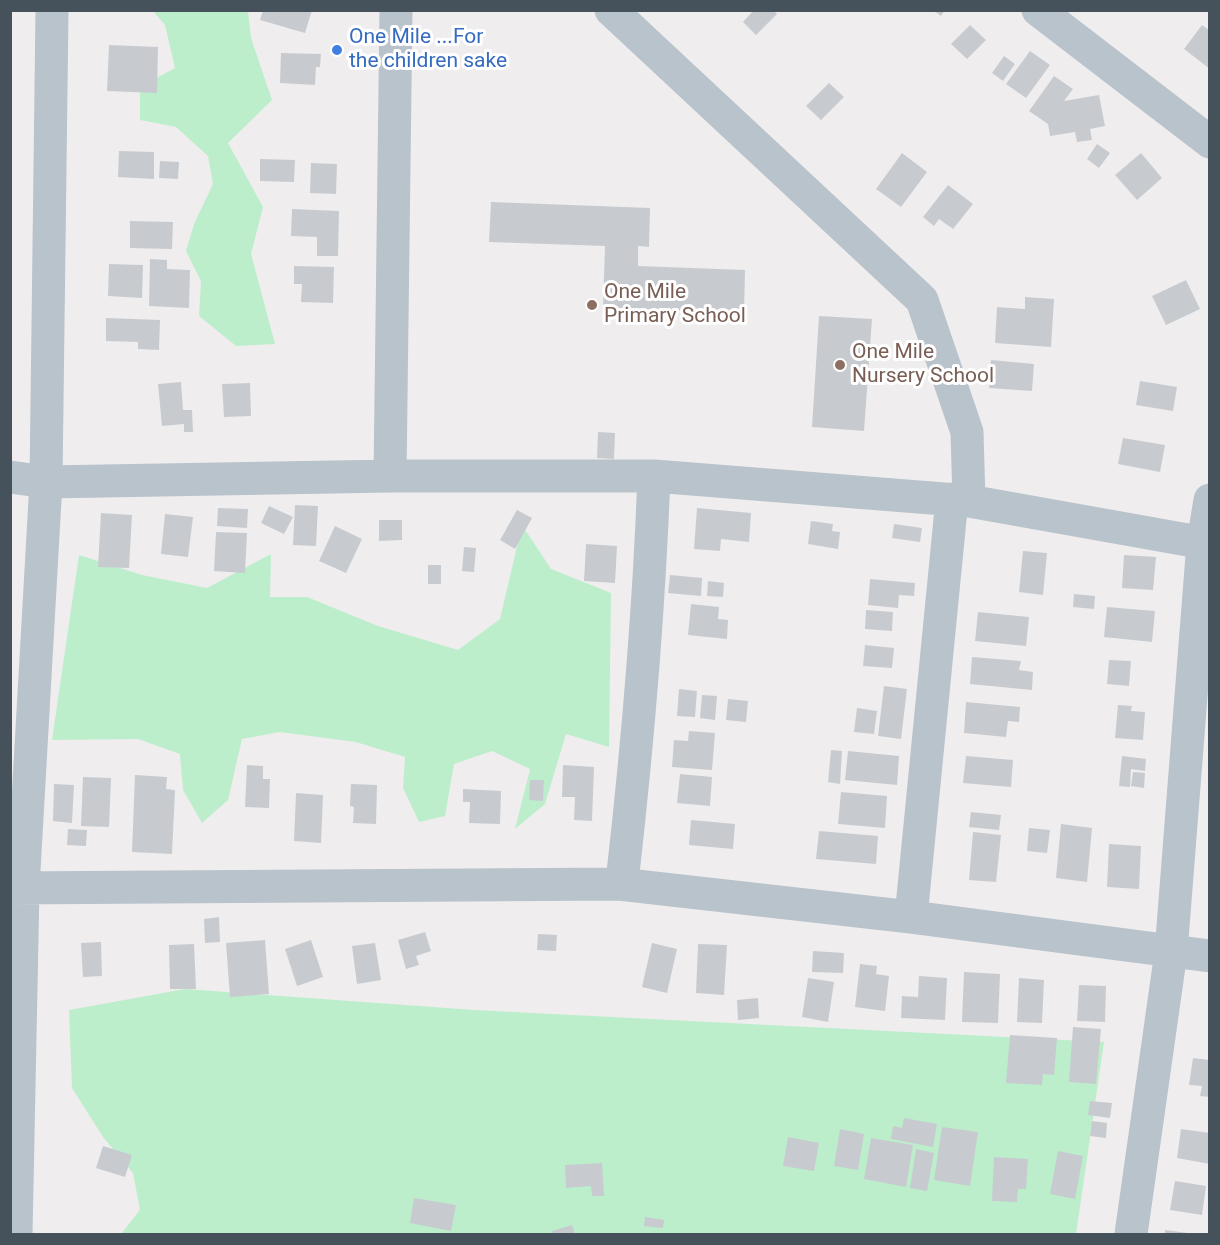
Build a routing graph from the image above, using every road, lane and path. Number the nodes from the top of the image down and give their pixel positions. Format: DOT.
graph roads {
  1 [pos="52,10"];
  2 [pos="396,10"];
  3 [pos="612,10"];
  4 [pos="1038,10"];
  5 [pos="1209,142"];
  6 [pos="390,476"];
  7 [pos="654,476"];
  8 [pos="10,477"];
  9 [pos="46,482"];
  10 [pos="960,500"];
  11 [pos="1209,500"];
  12 [pos="1206,543"];
  13 [pos="619,884"];
  14 [pos="17,888"];
  15 [pos="911,917"];
  16 [pos="1171,952"];
  17 [pos="1209,956"];
  18 [pos="16,1234"];
  19 [pos="1131,1234"];
  1 -- 9 [label="street"];
  2 -- 6 [label="street"];
  3 -- 10 [label="street"];
  4 -- 5 [label="street"];
  6 -- 7 [label="street"];
  6 -- 9 [label="street"];
  7 -- 10 [label="street"];
  7 -- 13 [label="street"];
  8 -- 9 [label="street"];
  9 -- 14 [label="street"];
  10 -- 12 [label="street"];
  10 -- 15 [label="street"];
  11 -- 12 [label="street"];
  12 -- 16 [label="street"];
  13 -- 14 [label="street"];
  13 -- 15 [label="street"];
  14 -- 18 [label="street"];
  15 -- 16 [label="street"];
  16 -- 17 [label="street"];
  16 -- 19 [label="street"];
}
